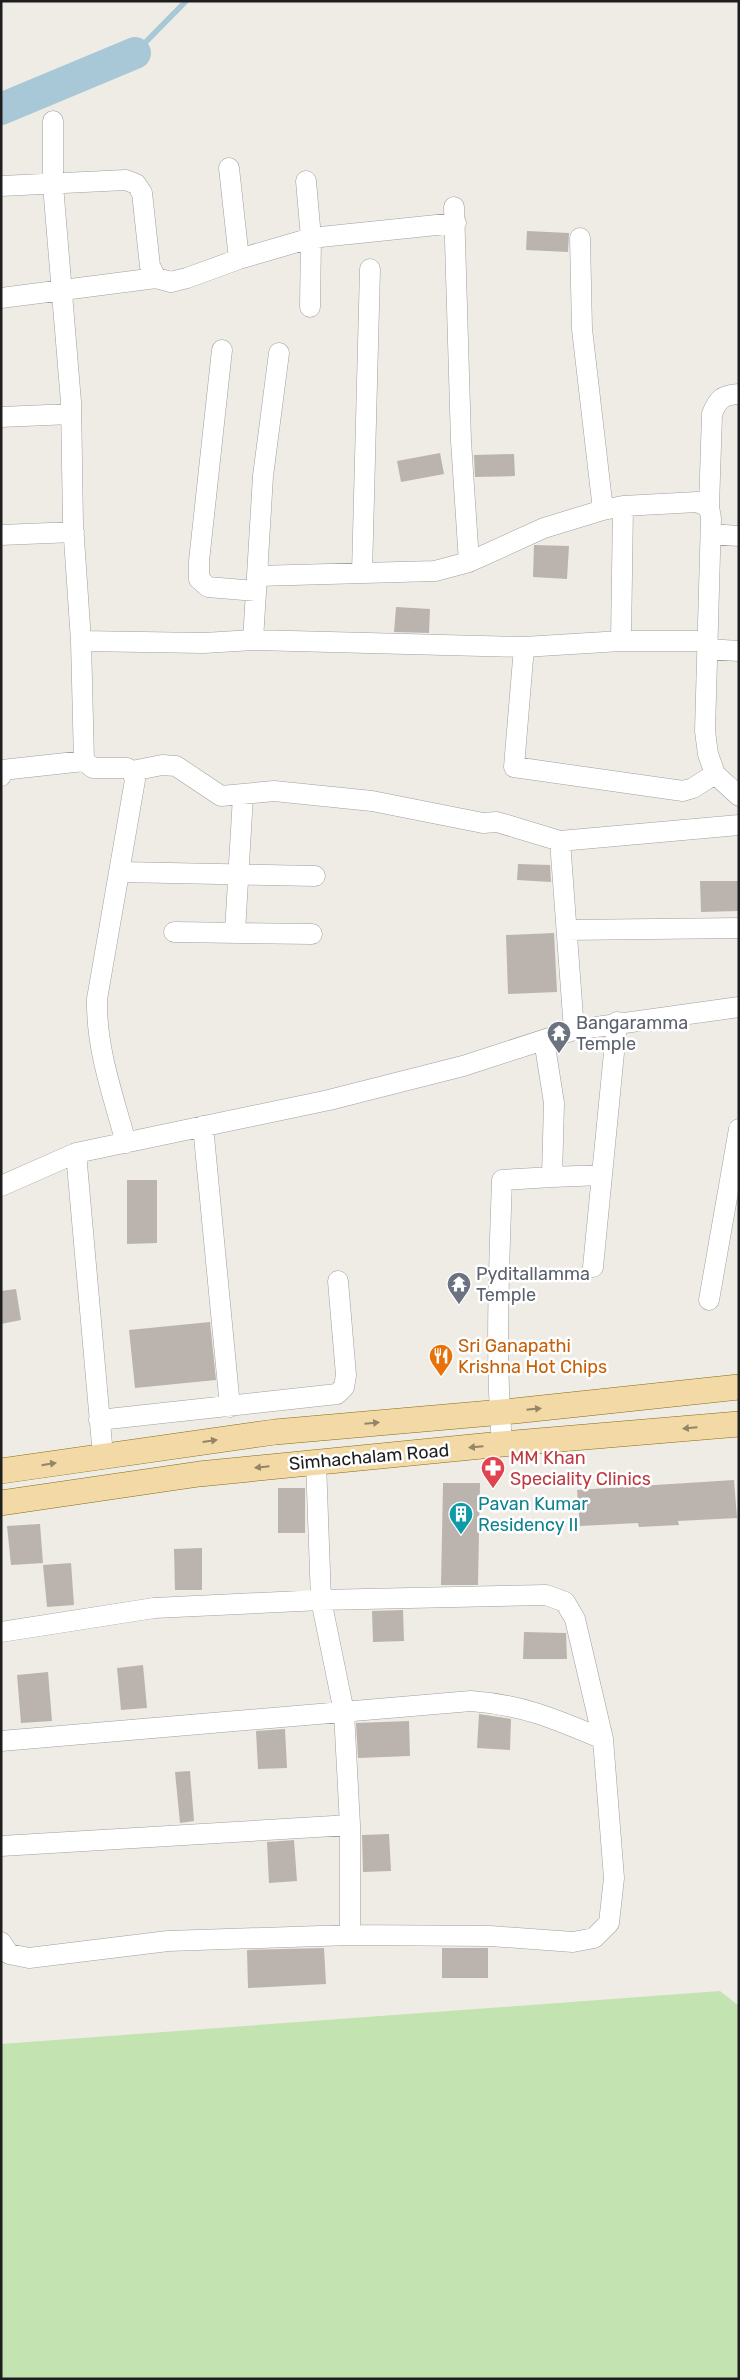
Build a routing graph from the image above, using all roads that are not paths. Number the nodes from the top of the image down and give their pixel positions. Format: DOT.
graph roads {
  1 [pos="53,121"];
  2 [pos="229,168"];
  3 [pos="306,181"];
  4 [pos="53,185"];
  5 [pos="1,186"];
  6 [pos="311,238"];
  7 [pos="580,238"];
  8 [pos="239,259"];
  9 [pos="370,269"];
  10 [pos="156,278"];
  11 [pos="60,292"];
  12 [pos="1,298"];
  13 [pos="310,307"];
  14 [pos="222,350"];
  15 [pos="279,354"];
  16 [pos="739,394"];
  17 [pos="71,414"];
  18 [pos="1,417"];
  19 [pos="623,506"];
  20 [pos="709,507"];
  21 [pos="603,510"];
  22 [pos="74,532"];
  23 [pos="711,534"];
  24 [pos="1,535"];
  25 [pos="739,536"];
  26 [pos="469,562"];
  27 [pos="362,573"];
  28 [pos="256,583"];
  29 [pos="253,640"];
  30 [pos="81,641"];
  31 [pos="621,641"];
  32 [pos="707,645"];
  33 [pos="524,647"];
  34 [pos="739,651"];
  35 [pos="84,761"];
  36 [pos="132,771"];
  37 [pos="715,774"];
  38 [pos="1,776"];
  39 [pos="242,796"];
  40 [pos="739,796"];
  41 [pos="739,826"];
  42 [pos="560,841"];
  43 [pos="120,872"];
  44 [pos="239,874"];
  45 [pos="315,876"];
  46 [pos="739,928"];
  47 [pos="567,930"];
  48 [pos="174,932"];
  49 [pos="235,932"];
  50 [pos="312,934"];
  51 [pos="739,1007"];
  52 [pos="617,1022"];
  53 [pos="574,1030"];
  54 [pos="544,1040"];
  55 [pos="203,1126"];
  56 [pos="739,1129"];
  57 [pos="126,1142"];
  58 [pos="76,1153"];
  59 [pos="602,1175"];
  60 [pos="552,1177"];
  61 [pos="1,1186"];
  62 [pos="593,1267"];
  63 [pos="338,1281"];
  64 [pos="708,1300"];
  65 [pos="739,1387"];
  66 [pos="230,1407"];
  67 [pos="499,1412"];
  68 [pos="99,1420"];
  69 [pos="739,1424"];
  70 [pos="502,1444"];
  71 [pos="103,1456"];
  72 [pos="316,1462"];
  73 [pos="1,1471"];
  74 [pos="106,1487"];
  75 [pos="1,1503"];
  76 [pos="321,1600"];
  77 [pos="1,1632"];
  78 [pos="344,1712"];
  79 [pos="603,1739"];
  80 [pos="1,1742"];
  81 [pos="350,1825"];
  82 [pos="1,1846"];
  83 [pos="350,1935"];
  84 [pos="1,1942"];
  1 -- 4 [label="street"];
  2 -- 8 [label="street"];
  3 -- 6 [label="street"];
  4 -- 5 [label="street"];
  4 -- 10 [label="street"];
  4 -- 11 [label="street"];
  6 -- 8 [label="street"];
  6 -- 13 [label="street"];
  6 -- 26 [label="street"];
  7 -- 21 [label="street"];
  8 -- 10 [label="street"];
  9 -- 27 [label="street"];
  10 -- 11 [label="street"];
  11 -- 12 [label="street"];
  11 -- 17 [label="street"];
  14 -- 28 [label="street"];
  15 -- 28 [label="street"];
  16 -- 20 [label="street"];
  17 -- 18 [label="street"];
  17 -- 22 [label="street"];
  19 -- 20 [label="street"];
  19 -- 21 [label="street"];
  19 -- 31 [label="street"];
  20 -- 23 [label="street"];
  21 -- 26 [label="street"];
  22 -- 24 [label="street"];
  22 -- 30 [label="street"];
  23 -- 25 [label="street"];
  23 -- 32 [label="street"];
  26 -- 27 [label="street"];
  27 -- 28 [label="street"];
  28 -- 29 [label="street"];
  29 -- 30 [label="street"];
  29 -- 33 [label="street"];
  30 -- 35 [label="street"];
  31 -- 32 [label="street"];
  31 -- 33 [label="street"];
  32 -- 34 [label="street"];
  32 -- 37 [label="street"];
  33 -- 37 [label="street"];
  35 -- 36 [label="street"];
  35 -- 38 [label="street"];
  36 -- 39 [label="street"];
  36 -- 43 [label="street"];
  37 -- 40 [label="street"];
  39 -- 42 [label="street"];
  39 -- 44 [label="street"];
  41 -- 42 [label="street"];
  42 -- 47 [label="street"];
  43 -- 44 [label="street"];
  43 -- 57 [label="street"];
  44 -- 45 [label="street"];
  44 -- 49 [label="street"];
  46 -- 47 [label="street"];
  47 -- 53 [label="street"];
  48 -- 49 [label="street"];
  49 -- 50 [label="street"];
  51 -- 52 [label="street"];
  52 -- 53 [label="street"];
  52 -- 59 [label="street"];
  53 -- 54 [label="street"];
  54 -- 55 [label="street"];
  54 -- 60 [label="street"];
  55 -- 57 [label="street"];
  55 -- 66 [label="street"];
  56 -- 64 [label="street"];
  57 -- 58 [label="street"];
  58 -- 61 [label="street"];
  58 -- 68 [label="street"];
  59 -- 60 [label="street"];
  59 -- 62 [label="street"];
  60 -- 67 [label="street"];
  63 -- 66 [label="street"];
  67 -- 65 [label="main road, one-way"];
  66 -- 68 [label="street"];
  67 -- 70 [label="street"];
  71 -- 67 [label="main road, one-way"];
  68 -- 71 [label="street"];
  69 -- 70 [label="main road, Simhachalam Road, one-way"];
  70 -- 72 [label="main road, Simhachalam Road, one-way"];
  73 -- 71 [label="main road, one-way"];
  71 -- 74 [label="main road"];
  72 -- 74 [label="main road, Simhachalam Road, one-way"];
  72 -- 76 [label="street"];
  74 -- 75 [label="main road, Simhachalam Road"];
  76 -- 77 [label="street"];
  76 -- 78 [label="street"];
  76 -- 79 [label="street"];
  78 -- 79 [label="street"];
  78 -- 80 [label="street"];
  78 -- 81 [label="street"];
  79 -- 83 [label="street"];
  81 -- 82 [label="street"];
  81 -- 83 [label="street"];
  83 -- 84 [label="street"];
}
